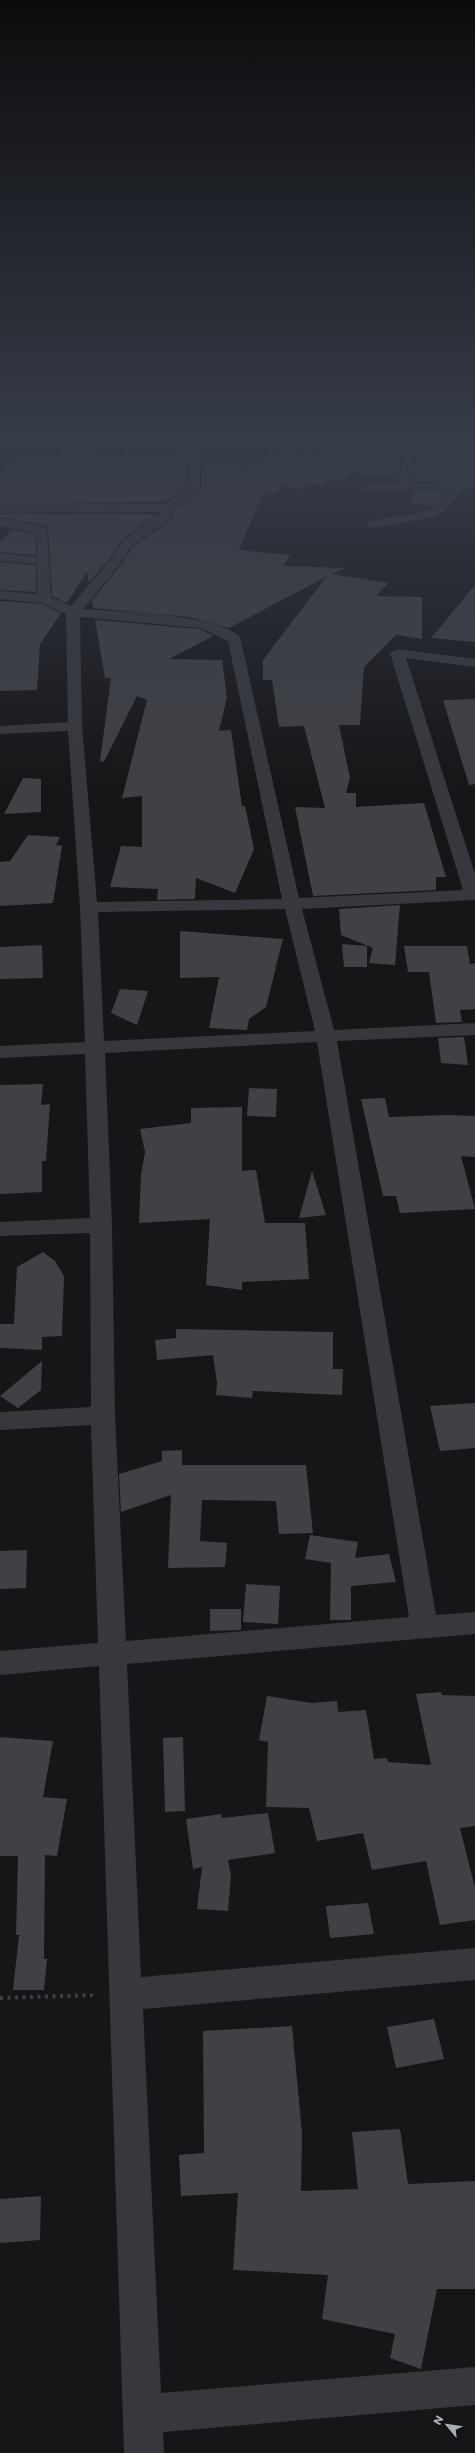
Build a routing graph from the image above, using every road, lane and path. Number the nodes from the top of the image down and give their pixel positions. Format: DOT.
graph roads {
  1 [pos="15,558"];
  2 [pos="118,558"];
  3 [pos="41,561"];
  4 [pos="0,595"];
  5 [pos="44,599"];
  6 [pos="73,612"];
  7 [pos="475,663"];
  8 [pos="75,726"];
  9 [pos="0,730"];
  10 [pos="474,895"];
  11 [pos="292,904"];
  12 [pos="90,907"];
  13 [pos="475,1029"];
  14 [pos="326,1036"];
  15 [pos="95,1048"];
  16 [pos="0,1052"];
  17 [pos="101,1225"];
  18 [pos="0,1229"];
  19 [pos="103,1415"];
  20 [pos="0,1421"];
  21 [pos="475,1623"];
  22 [pos="424,1626"];
  23 [pos="113,1652"];
  24 [pos="0,1663"];
  25 [pos="475,1964"];
  26 [pos="127,1994"];
  27 [pos="0,1998"];
  28 [pos="475,2386"];
  29 [pos="142,2414"];
  30 [pos="144,2453"];
  1 -- 3 [label="street"];
  2 -- 6 [label="street"];
  3 -- 5 [label="street"];
  4 -- 5 [label="street"];
  5 -- 6 [label="street"];
  6 -- 8 [label="street"];
  6 -- 11 [label="street"];
  7 -- 10 [label="street"];
  8 -- 9 [label="street"];
  8 -- 12 [label="street"];
  10 -- 11 [label="street"];
  11 -- 12 [label="street"];
  11 -- 14 [label="street"];
  12 -- 15 [label="street"];
  13 -- 14 [label="street"];
  14 -- 15 [label="street"];
  14 -- 22 [label="street"];
  15 -- 16 [label="street"];
  15 -- 17 [label="street"];
  17 -- 18 [label="street"];
  17 -- 19 [label="street"];
  19 -- 20 [label="street"];
  19 -- 23 [label="street"];
  21 -- 22 [label="street"];
  22 -- 23 [label="street"];
  23 -- 24 [label="street"];
  23 -- 26 [label="street"];
  25 -- 26 [label="street"];
  26 -- 27 [label="path"];
  26 -- 29 [label="street"];
  28 -- 29 [label="street"];
  29 -- 30 [label="street"];
}
